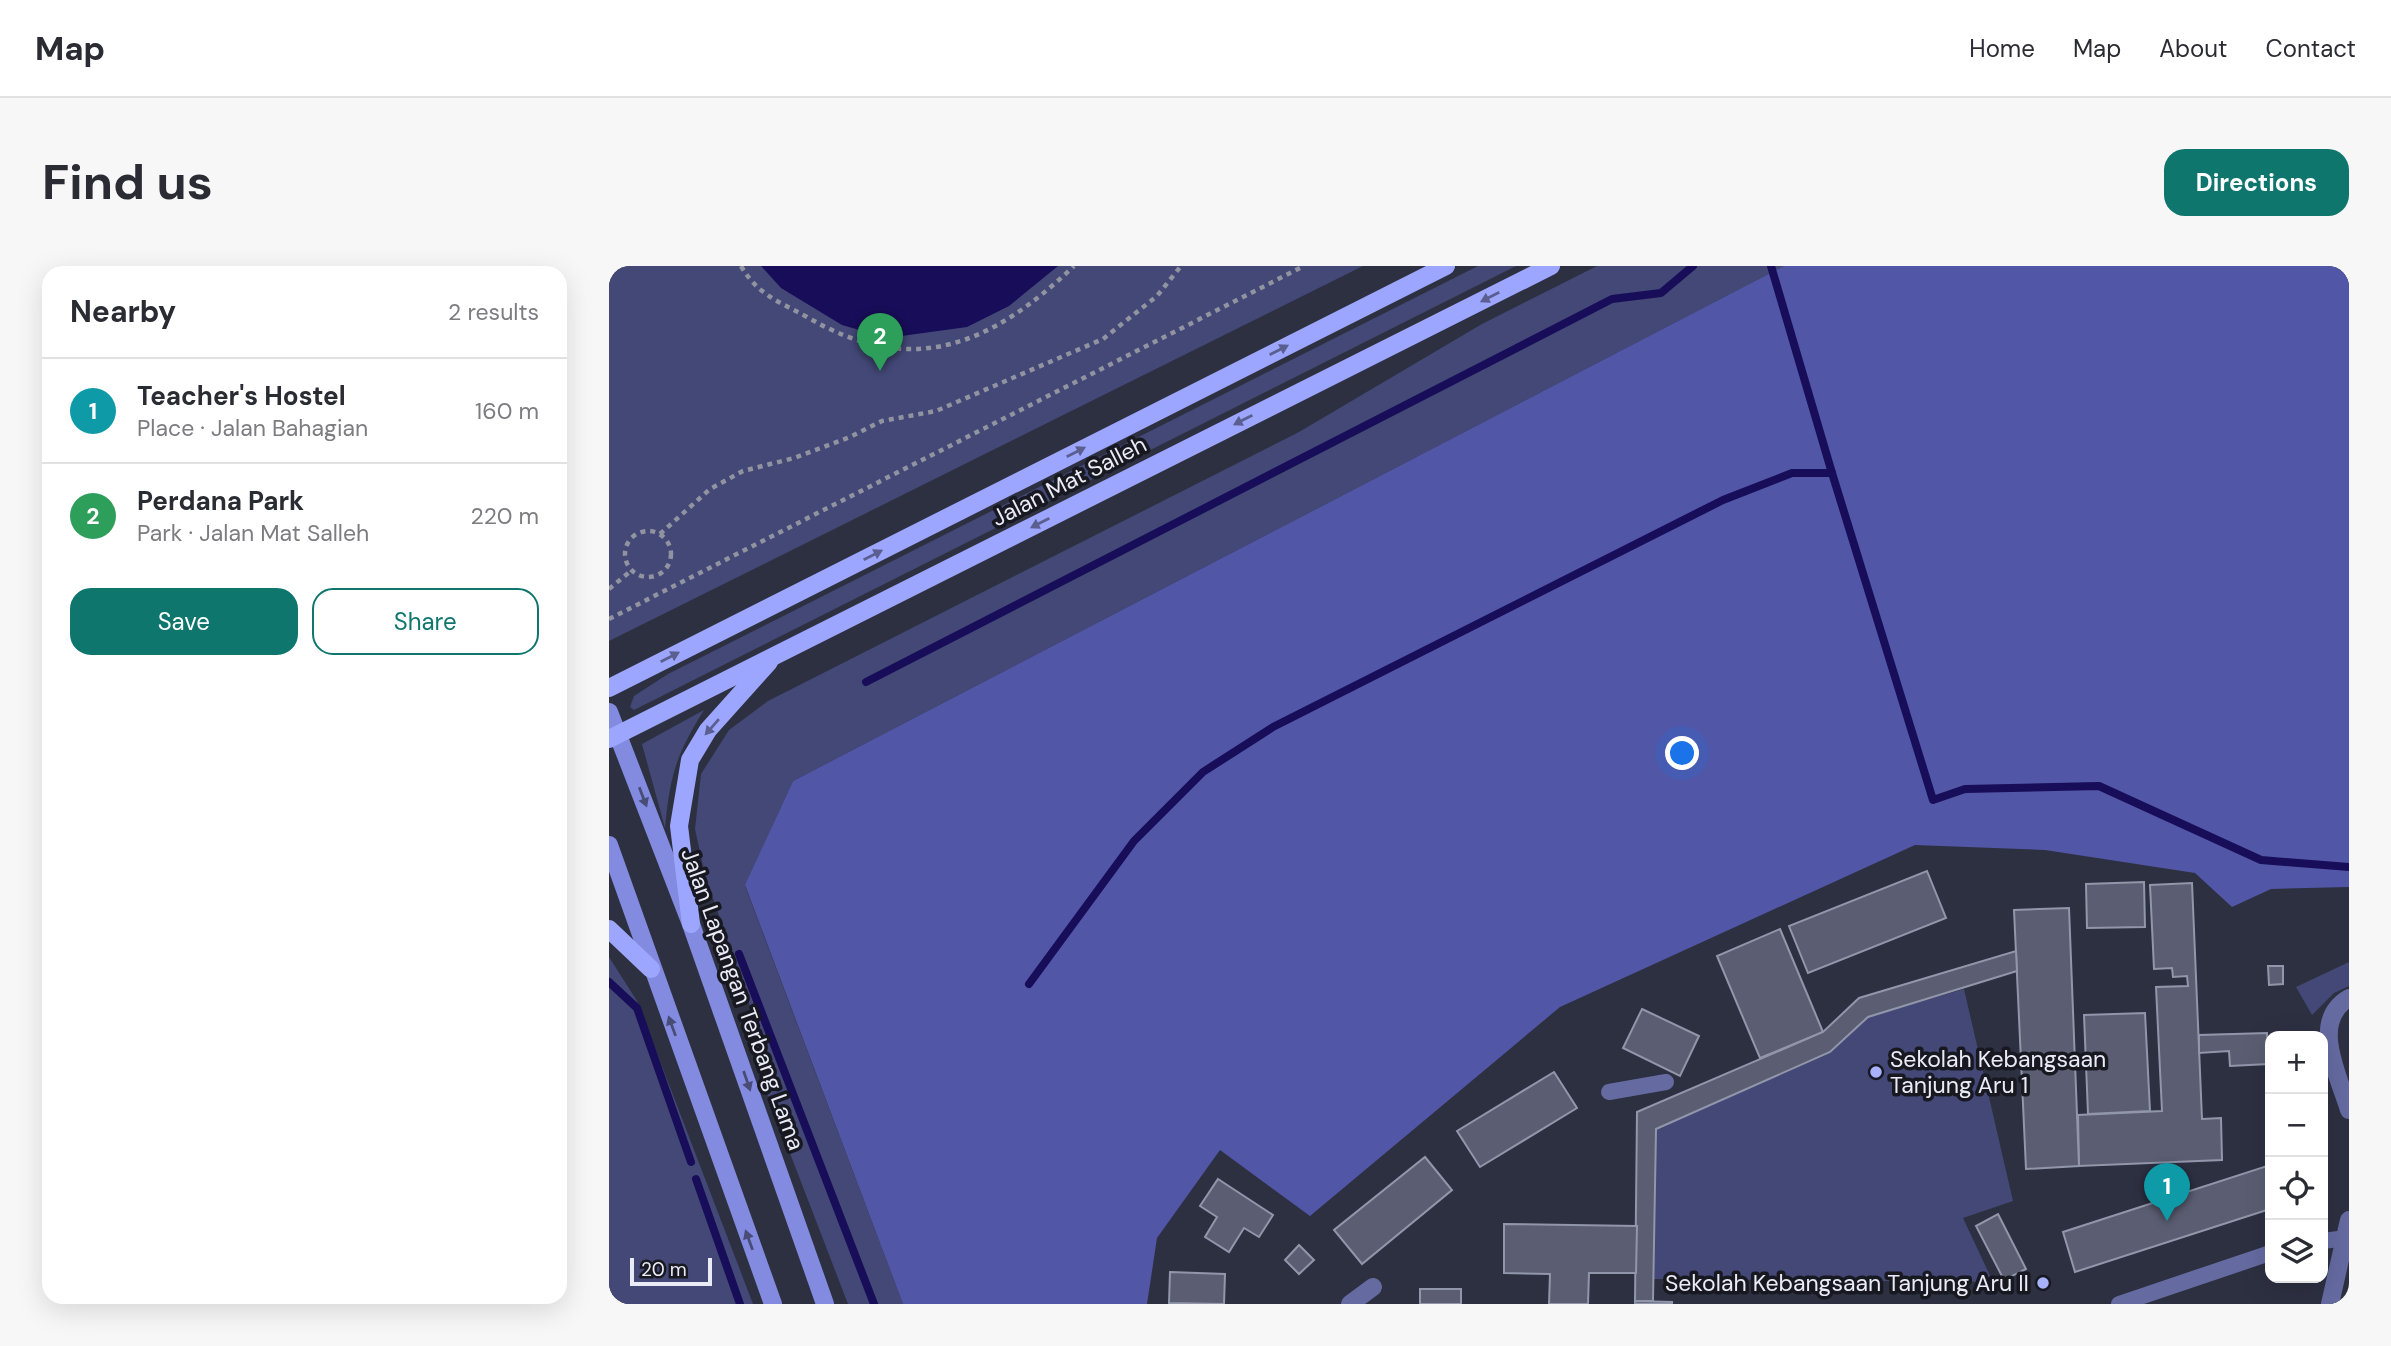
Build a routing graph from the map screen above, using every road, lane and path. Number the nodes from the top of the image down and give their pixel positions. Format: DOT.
graph roads {
  1 [pos="741,266"];
  2 [pos="1074,266"];
  3 [pos="1181,266"];
  4 [pos="1304,266"];
  5 [pos="1446,266"];
  6 [pos="1551,266"];
  7 [pos="660,534"];
  8 [pos="632,570"];
  9 [pos="609,589"];
  10 [pos="609,619"];
  11 [pos="773,657"];
  12 [pos="609,688"];
  13 [pos="609,712"];
  14 [pos="614,736"];
  15 [pos="609,845"];
  16 [pos="691,924"];
  17 [pos="609,929"];
  18 [pos="651,969"];
  19 [pos="2349,998"];
  20 [pos="1666,1082"];
  21 [pos="1609,1092"];
  22 [pos="2349,1110"];
  23 [pos="2347,1229"];
  24 [pos="2328,1238"];
  25 [pos="2265,1255"];
  26 [pos="1373,1286"];
  27 [pos="773,1304"];
  28 [pos="825,1304"];
  29 [pos="1350,1304"];
  30 [pos="2119,1304"];
  31 [pos="2330,1304"];
  1 -- 2 [label="path"];
  3 -- 7 [label="path"];
  4 -- 10 [label="path"];
  12 -- 5 [label="main road, Jalan Mat Salleh, one-way"];
  6 -- 11 [label="main road, Jalan Mat Salleh, one-way"];
  7 -- 8 [label="path"];
  7 -- 8 [label="path"];
  8 -- 9 [label="path"];
  11 -- 14 [label="main road, Jalan Mat Salleh"];
  11 -- 16 [label="main road, one-way"];
  13 -- 14 [label="main road, Jalan Lapangan Terbang Lama"];
  14 -- 16 [label="main road, Jalan Lapangan Terbang Lama, one-way"];
  15 -- 18 [label="main road"];
  16 -- 28 [label="main road, Jalan Lapangan Terbang Lama, one-way"];
  17 -- 18 [label="main road"];
  27 -- 18 [label="main road, one-way"];
  19 -- 22 [label="street"];
  20 -- 21 [label="lane"];
  23 -- 24 [label="lane"];
  23 -- 31 [label="street"];
  25 -- 30 [label="lane"];
  26 -- 29 [label="street"];
}
